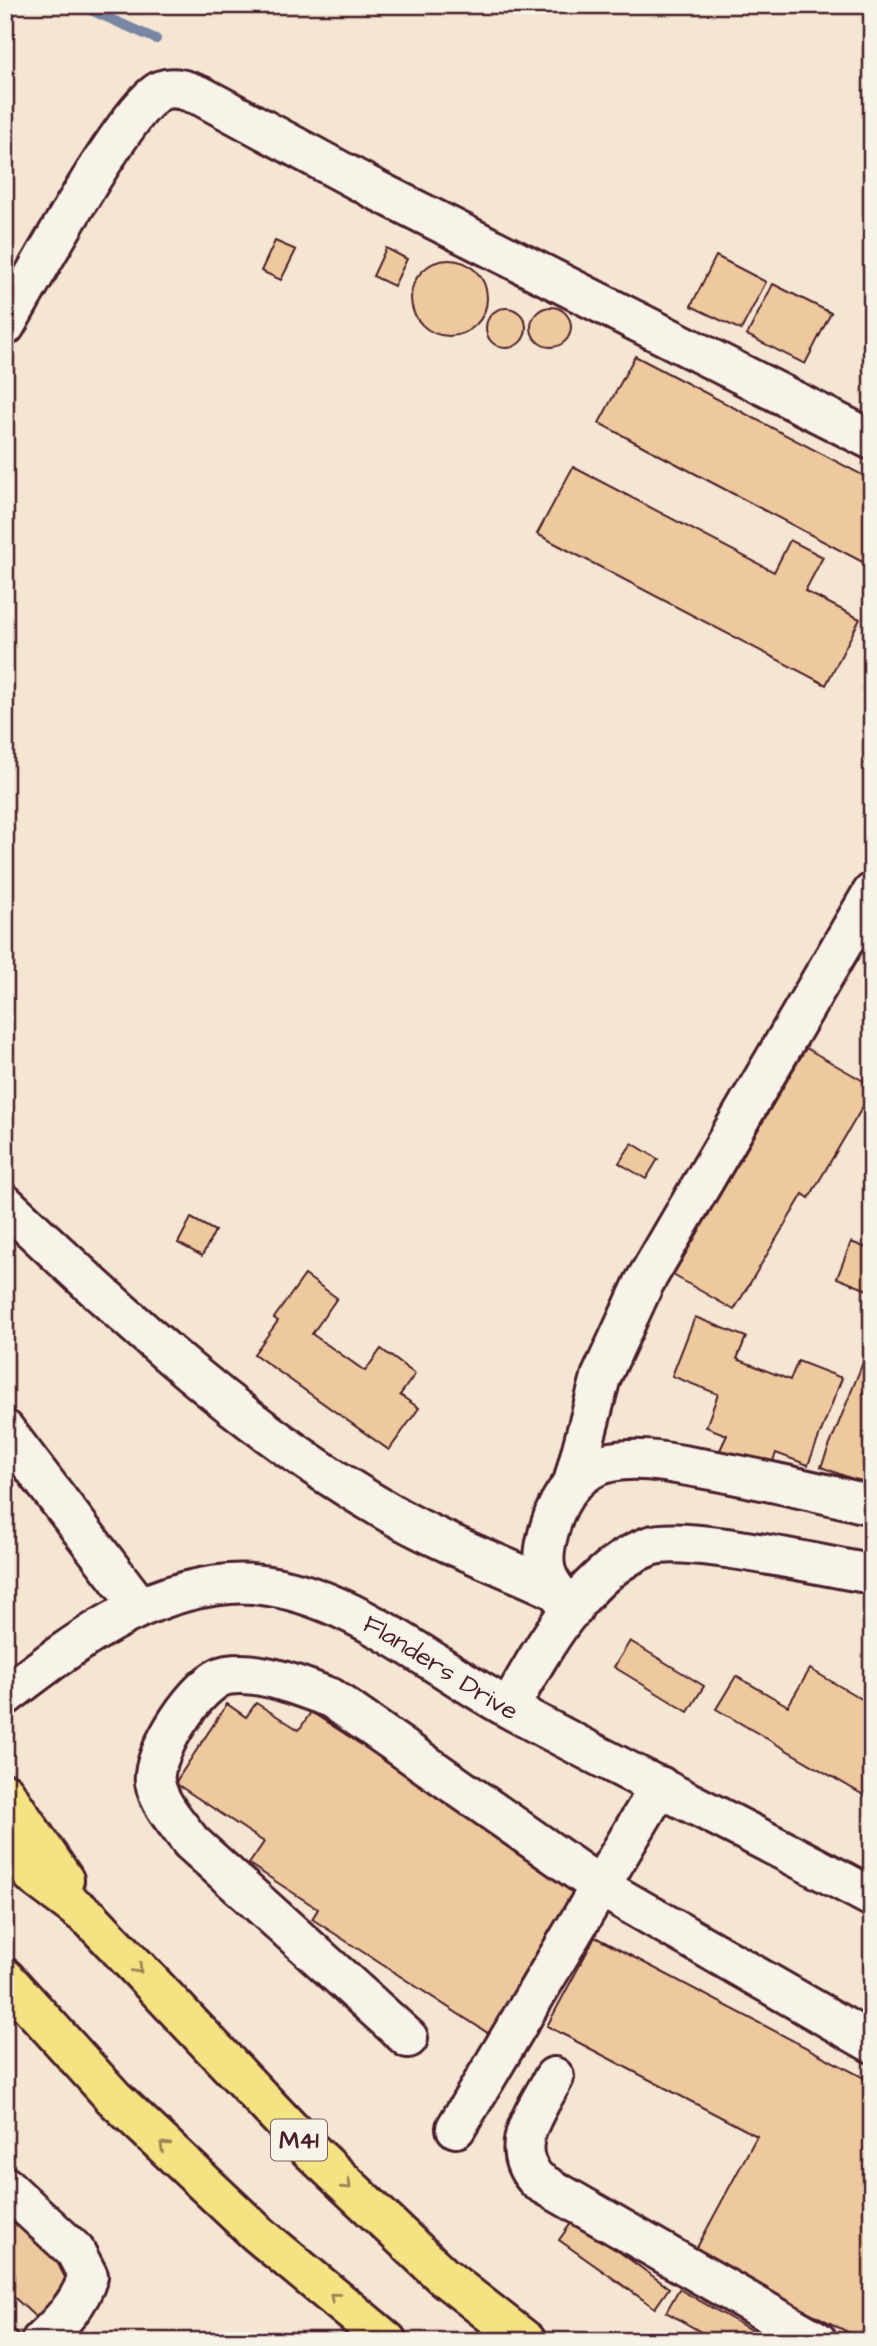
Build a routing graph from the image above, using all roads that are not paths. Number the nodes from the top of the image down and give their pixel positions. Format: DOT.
graph roads {
  1 [pos="5,326"];
  2 [pos="872,440"];
  3 [pos="872,893"];
  4 [pos="5,1204"];
  5 [pos="5,1430"];
  6 [pos="573,1483"];
  7 [pos="872,1505"];
  8 [pos="872,1574"];
  9 [pos="562,1598"];
  10 [pos="140,1606"];
  11 [pos="5,1696"];
  12 [pos="509,1708"];
  13 [pos="660,1786"];
  14 [pos="5,1793"];
  15 [pos="5,1845"];
  16 [pos="601,1887"];
  17 [pos="872,1897"];
  18 [pos="91,1919"];
  19 [pos="5,1978"];
  20 [pos="408,2038"];
  21 [pos="872,2043"];
  22 [pos="554,2077"];
  23 [pos="456,2129"];
  24 [pos="5,2186"];
  25 [pos="41,2341"];
  26 [pos="387,2341"];
  27 [pos="526,2341"];
  28 [pos="817,2341"];
  1 -- 2 [label="street"];
  3 -- 6 [label="street"];
  4 -- 9 [label="street"];
  5 -- 10 [label="street"];
  6 -- 7 [label="street"];
  6 -- 9 [label="street"];
  8 -- 9 [label="street"];
  9 -- 12 [label="street"];
  10 -- 11 [label="street, Flanders Drive"];
  10 -- 12 [label="street, Flanders Drive"];
  12 -- 13 [label="street, Flanders Drive"];
  13 -- 16 [label="street"];
  13 -- 17 [label="street, Flanders Drive"];
  14 -- 18 [label="highway"];
  15 -- 18 [label="highway, M41"];
  16 -- 20 [label="street"];
  16 -- 21 [label="street"];
  16 -- 23 [label="street"];
  18 -- 27 [label="highway, M41, one-way"];
  26 -- 19 [label="highway, one-way"];
  22 -- 28 [label="street"];
  24 -- 25 [label="street"];
}
